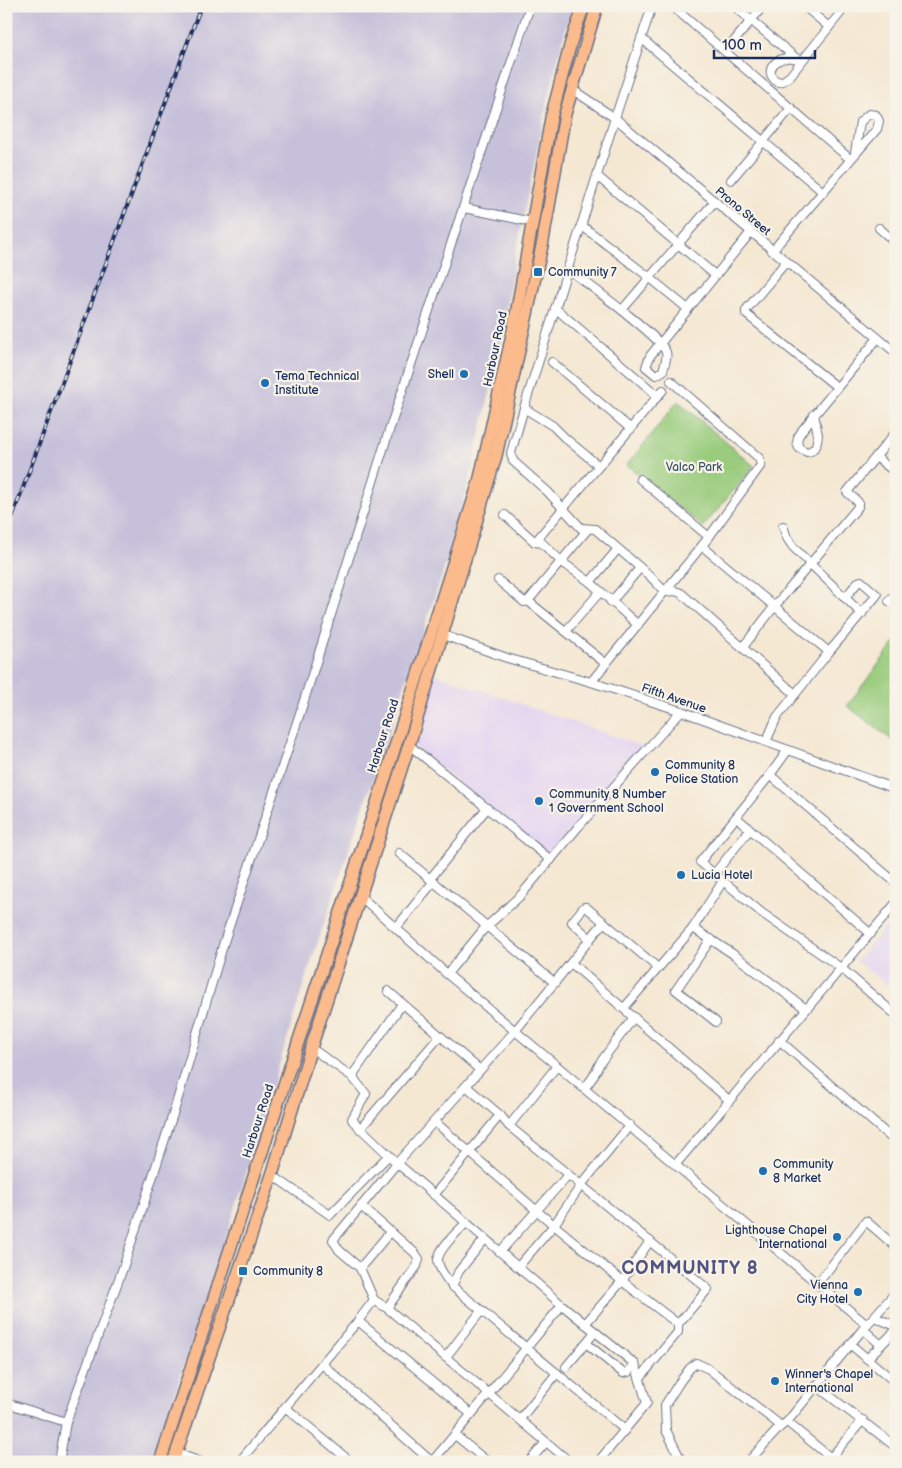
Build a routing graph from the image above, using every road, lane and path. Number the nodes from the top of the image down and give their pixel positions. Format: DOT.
graph roads {
  1 [pos="530,6"];
  2 [pos="584,6"];
  3 [pos="597,6"];
  4 [pos="652,6"];
  5 [pos="672,6"];
  6 [pos="734,6"];
  7 [pos="763,6"];
  8 [pos="804,6"];
  9 [pos="846,6"];
  10 [pos="752,20"];
  11 [pos="829,27"];
  12 [pos="642,38"];
  13 [pos="726,51"];
  14 [pos="573,90"];
  15 [pos="791,108"];
  16 [pos="615,118"];
  17 [pos="763,142"];
  18 [pos="853,156"];
  19 [pos="597,176"];
  20 [pos="731,180"];
  21 [pos="823,192"];
  22 [pos="715,201"];
  23 [pos="464,208"];
  24 [pos="532,222"];
  25 [pos="581,225"];
  26 [pos="878,228"];
  27 [pos="751,232"];
  28 [pos="896,243"];
  29 [pos="678,244"];
  30 [pos="772,251"];
  31 [pos="786,262"];
  32 [pos="568,269"];
  33 [pos="715,275"];
  34 [pos="649,277"];
  35 [pos="555,308"];
  36 [pos="688,309"];
  37 [pos="622,310"];
  38 [pos="878,338"];
  39 [pos="896,353"];
  40 [pos="552,362"];
  41 [pos="671,381"];
  42 [pos="837,387"];
  43 [pos="524,408"];
  44 [pos="814,414"];
  45 [pos="631,429"];
  46 [pos="896,432"];
  47 [pos="876,457"];
  48 [pos="599,466"];
  49 [pos="896,473"];
  50 [pos="640,479"];
  51 [pos="564,509"];
  52 [pos="505,515"];
  53 [pos="784,526"];
  54 [pos="588,529"];
  55 [pos="709,537"];
  56 [pos="536,542"];
  57 [pos="702,546"];
  58 [pos="618,550"];
  59 [pos="562,562"];
  60 [pos="810,565"];
  61 [pos="640,568"];
  62 [pos="498,580"];
  63 [pos="590,582"];
  64 [pos="600,592"];
  65 [pos="664,592"];
  66 [pos="896,593"];
  67 [pos="845,598"];
  68 [pos="528,601"];
  69 [pos="612,602"];
  70 [pos="889,602"];
  71 [pos="774,607"];
  72 [pos="862,614"];
  73 [pos="638,625"];
  74 [pos="566,631"];
  75 [pos="443,635"];
  76 [pos="743,648"];
  77 [pos="829,652"];
  78 [pos="605,663"];
  79 [pos="591,682"];
  80 [pos="795,694"];
  81 [pos="681,711"];
  82 [pos="766,742"];
  83 [pos="409,745"];
  84 [pos="788,750"];
  85 [pos="770,775"];
  86 [pos="896,789"];
  87 [pos="487,808"];
  88 [pos="736,817"];
  89 [pos="750,829"];
  90 [pos="399,852"];
  91 [pos="551,860"];
  92 [pos="715,873"];
  93 [pos="432,880"];
  94 [pos="723,881"];
  95 [pos="896,883"];
  96 [pos="360,896"];
  97 [pos="896,904"];
  98 [pos="604,922"];
  99 [pos="487,926"];
  100 [pos="396,928"];
  101 [pos="692,928"];
  102 [pos="871,934"];
  103 [pos="590,939"];
  104 [pos="711,939"];
  105 [pos="571,963"];
  106 [pos="658,968"];
  107 [pos="841,968"];
  108 [pos="447,974"];
  109 [pos="555,983"];
  110 [pos="388,991"];
  111 [pos="402,1004"];
  112 [pos="624,1008"];
  113 [pos="806,1009"];
  114 [pos="896,1014"];
  115 [pos="634,1017"];
  116 [pos="716,1022"];
  117 [pos="515,1031"];
  118 [pos="440,1036"];
  119 [pos="779,1040"];
  120 [pos="311,1048"];
  121 [pos="557,1066"];
  122 [pos="480,1070"];
  123 [pos="354,1078"];
  124 [pos="466,1086"];
  125 [pos="585,1088"];
  126 [pos="729,1100"];
  127 [pos="500,1115"];
  128 [pos="435,1122"];
  129 [pos="630,1125"];
  130 [pos="509,1126"];
  131 [pos="360,1129"];
  132 [pos="895,1141"];
  133 [pos="468,1153"];
  134 [pos="389,1155"];
  135 [pos="397,1163"];
  136 [pos="676,1164"];
  137 [pos="272,1175"];
  138 [pos="568,1175"];
  139 [pos="582,1184"];
  140 [pos="434,1195"];
  141 [pos="361,1206"];
  142 [pos="537,1211"];
  143 [pos="466,1223"];
  144 [pos="554,1225"];
  145 [pos="391,1232"];
  146 [pos="485,1239"];
  147 [pos="650,1241"];
  148 [pos="896,1247"];
  149 [pos="500,1252"];
  150 [pos="518,1267"];
  151 [pos="360,1268"];
  152 [pos="622,1281"];
  153 [pos="818,1283"];
  154 [pos="452,1286"];
  155 [pos="896,1292"];
  156 [pos="374,1300"];
  157 [pos="562,1305"];
  158 [pos="387,1308"];
  159 [pos="481,1311"];
  160 [pos="874,1317"];
  161 [pos="358,1321"];
  162 [pos="586,1324"];
  163 [pos="678,1324"];
  164 [pos="896,1326"];
  165 [pos="865,1327"];
  166 [pos="896,1330"];
  167 [pos="595,1332"];
  168 [pos="586,1343"];
  169 [pos="850,1344"];
  170 [pos="881,1345"];
  171 [pos="527,1348"];
  172 [pos="446,1357"];
  173 [pos="868,1359"];
  174 [pos="322,1364"];
  175 [pos="635,1364"];
  176 [pos="566,1367"];
  177 [pos="558,1373"];
  178 [pos="640,1378"];
  179 [pos="896,1383"];
  180 [pos="818,1386"];
  181 [pos="488,1392"];
  182 [pos="6,1403"];
  183 [pos="285,1407"];
  184 [pos="471,1414"];
  185 [pos="520,1419"];
  186 [pos="863,1420"];
  187 [pos="66,1422"];
  188 [pos="784,1424"];
  189 [pos="625,1430"];
  190 [pos="455,1434"];
  191 [pos="546,1442"];
  192 [pos="896,1447"];
  193 [pos="175,1457"];
  194 [pos="831,1460"];
  195 [pos="749,1461"];
  196 [pos="59,1462"];
  197 [pos="160,1462"];
  198 [pos="201,1462"];
  199 [pos="239,1462"];
  200 [pos="351,1462"];
  201 [pos="432,1462"];
  202 [pos="488,1462"];
  203 [pos="529,1462"];
  204 [pos="570,1462"];
  205 [pos="598,1462"];
  206 [pos="682,1462"];
  1 -- 23 [label="street"];
  2 -- 24 [label="highway, Harbour Road"];
  3 -- 14 [label="highway, Harbour Road"];
  4 -- 12 [label="street"];
  5 -- 13 [label="street"];
  6 -- 10 [label="street"];
  7 -- 10 [label="street"];
  8 -- 11 [label="street"];
  9 -- 11 [label="street"];
  10 -- 11 [label="street"];
  10 -- 13 [label="street"];
  12 -- 16 [label="street"];
  12 -- 17 [label="street"];
  13 -- 15 [label="street"];
  14 -- 16 [label="street, Prono Street"];
  14 -- 75 [label="highway, Harbour Road"];
  15 -- 17 [label="street"];
  15 -- 18 [label="street"];
  16 -- 19 [label="street"];
  16 -- 22 [label="street, Prono Street"];
  17 -- 20 [label="street"];
  17 -- 21 [label="street"];
  18 -- 18 [label="street"];
  18 -- 21 [label="street"];
  19 -- 25 [label="street"];
  19 -- 29 [label="street"];
  21 -- 30 [label="street"];
  22 -- 27 [label="street, Prono Street"];
  22 -- 29 [label="street"];
  23 -- 24 [label="street"];
  23 -- 187 [label="street"];
  24 -- 197 [label="highway, Harbour Road"];
  25 -- 32 [label="street"];
  25 -- 34 [label="street"];
  26 -- 28 [label="street"];
  27 -- 30 [label="street, Prono Street"];
  27 -- 33 [label="street"];
  29 -- 33 [label="street"];
  29 -- 34 [label="street"];
  30 -- 31 [label="street, Prono Street"];
  31 -- 38 [label="street, Prono Street"];
  31 -- 42 [label="street"];
  32 -- 35 [label="street"];
  32 -- 37 [label="street"];
  33 -- 36 [label="street"];
  34 -- 36 [label="street"];
  34 -- 37 [label="street"];
  35 -- 43 [label="street"];
  35 -- 45 [label="street"];
  36 -- 37 [label="street"];
  38 -- 39 [label="street, Prono Street"];
  38 -- 42 [label="street"];
  40 -- 45 [label="street"];
  41 -- 55 [label="street"];
  42 -- 44 [label="street"];
  43 -- 48 [label="street"];
  43 -- 51 [label="street"];
  45 -- 48 [label="street"];
  46 -- 47 [label="street"];
  47 -- 49 [label="street"];
  47 -- 60 [label="street"];
  48 -- 51 [label="street"];
  50 -- 55 [label="street"];
  51 -- 54 [label="street"];
  51 -- 56 [label="street"];
  52 -- 56 [label="street"];
  53 -- 60 [label="street"];
  54 -- 58 [label="street"];
  54 -- 59 [label="street"];
  55 -- 57 [label="street"];
  56 -- 59 [label="street"];
  57 -- 65 [label="street"];
  57 -- 71 [label="street"];
  58 -- 61 [label="street"];
  58 -- 63 [label="street"];
  59 -- 63 [label="street"];
  59 -- 68 [label="street"];
  60 -- 67 [label="street"];
  60 -- 71 [label="street"];
  61 -- 65 [label="street"];
  61 -- 69 [label="street"];
  62 -- 68 [label="street"];
  63 -- 64 [label="street"];
  64 -- 69 [label="street"];
  64 -- 74 [label="street"];
  65 -- 73 [label="street"];
  65 -- 76 [label="street"];
  66 -- 70 [label="street"];
  67 -- 72 [label="street"];
  67 -- 72 [label="street"];
  68 -- 74 [label="street"];
  69 -- 73 [label="street"];
  71 -- 76 [label="street"];
  71 -- 77 [label="street"];
  72 -- 77 [label="street"];
  73 -- 78 [label="street"];
  74 -- 78 [label="street"];
  75 -- 79 [label="street, Fifth Avenue"];
  75 -- 83 [label="highway, Harbour Road"];
  76 -- 80 [label="street"];
  77 -- 80 [label="street"];
  78 -- 79 [label="street"];
  79 -- 81 [label="street, Fifth Avenue"];
  80 -- 82 [label="street"];
  81 -- 82 [label="street, Fifth Avenue"];
  81 -- 91 [label="street"];
  82 -- 84 [label="street, Fifth Avenue"];
  83 -- 87 [label="street"];
  83 -- 96 [label="highway, Harbour Road"];
  84 -- 85 [label="street"];
  84 -- 86 [label="street, Fifth Avenue"];
  85 -- 88 [label="street"];
  85 -- 95 [label="street"];
  87 -- 91 [label="street"];
  87 -- 93 [label="street"];
  88 -- 89 [label="street"];
  88 -- 92 [label="street"];
  89 -- 92 [label="street"];
  89 -- 102 [label="street"];
  90 -- 93 [label="street"];
  91 -- 99 [label="street"];
  92 -- 94 [label="street"];
  93 -- 99 [label="street"];
  93 -- 100 [label="street"];
  94 -- 101 [label="street"];
  94 -- 107 [label="street"];
  96 -- 100 [label="street"];
  96 -- 120 [label="highway, Harbour Road"];
  97 -- 102 [label="street"];
  98 -- 103 [label="street"];
  98 -- 103 [label="street"];
  98 -- 106 [label="street"];
  99 -- 108 [label="street"];
  99 -- 109 [label="street"];
  100 -- 108 [label="street"];
  101 -- 104 [label="street"];
  101 -- 106 [label="street"];
  102 -- 107 [label="street"];
  103 -- 105 [label="street"];
  104 -- 113 [label="street"];
  104 -- 116 [label="street"];
  105 -- 109 [label="street"];
  105 -- 112 [label="street"];
  106 -- 112 [label="street"];
  107 -- 113 [label="street"];
  107 -- 114 [label="street"];
  108 -- 117 [label="street"];
  109 -- 117 [label="street"];
  110 -- 111 [label="street"];
  111 -- 118 [label="street"];
  111 -- 123 [label="street"];
  112 -- 115 [label="street"];
  113 -- 119 [label="street"];
  115 -- 125 [label="street"];
  115 -- 126 [label="street"];
  117 -- 121 [label="street"];
  117 -- 122 [label="street"];
  118 -- 122 [label="street"];
  118 -- 131 [label="street"];
  119 -- 126 [label="street"];
  119 -- 132 [label="street"];
  120 -- 123 [label="street"];
  120 -- 137 [label="highway, Harbour Road"];
  121 -- 125 [label="street"];
  121 -- 130 [label="street"];
  122 -- 124 [label="street"];
  123 -- 131 [label="street"];
  124 -- 127 [label="street"];
  124 -- 128 [label="street"];
  125 -- 129 [label="street"];
  126 -- 136 [label="street"];
  127 -- 130 [label="street"];
  127 -- 133 [label="street"];
  128 -- 133 [label="street"];
  128 -- 135 [label="street"];
  129 -- 136 [label="street"];
  129 -- 139 [label="street"];
  130 -- 138 [label="street"];
  131 -- 134 [label="street"];
  133 -- 140 [label="street"];
  133 -- 142 [label="street"];
  134 -- 135 [label="street"];
  134 -- 137 [label="street"];
  135 -- 140 [label="street"];
  135 -- 141 [label="street"];
  136 -- 153 [label="street"];
  137 -- 193 [label="highway, Harbour Road"];
  138 -- 139 [label="street"];
  138 -- 142 [label="street"];
  139 -- 144 [label="street"];
  139 -- 147 [label="street"];
  140 -- 143 [label="street"];
  141 -- 145 [label="street"];
  141 -- 151 [label="street"];
  142 -- 144 [label="street"];
  142 -- 149 [label="street"];
  143 -- 146 [label="street"];
  143 -- 154 [label="street"];
  144 -- 150 [label="street"];
  144 -- 152 [label="street"];
  145 -- 151 [label="street"];
  145 -- 158 [label="street"];
  146 -- 149 [label="street"];
  146 -- 154 [label="street"];
  147 -- 152 [label="street"];
  147 -- 163 [label="street"];
  148 -- 153 [label="street"];
  149 -- 150 [label="street"];
  150 -- 157 [label="street"];
  151 -- 156 [label="street"];
  152 -- 162 [label="street"];
  152 -- 163 [label="street"];
  153 -- 165 [label="street"];
  154 -- 159 [label="street"];
  155 -- 160 [label="street"];
  156 -- 158 [label="street"];
  156 -- 161 [label="street"];
  157 -- 162 [label="street"];
  157 -- 171 [label="street"];
  158 -- 172 [label="street"];
  159 -- 171 [label="street"];
  159 -- 172 [label="street"];
  160 -- 164 [label="street"];
  160 -- 165 [label="street"];
  161 -- 174 [label="street"];
  161 -- 184 [label="street"];
  162 -- 167 [label="street"];
  163 -- 178 [label="street"];
  165 -- 169 [label="street"];
  165 -- 170 [label="street"];
  166 -- 170 [label="street"];
  167 -- 168 [label="street"];
  167 -- 175 [label="street"];
  168 -- 175 [label="street"];
  168 -- 176 [label="street"];
  169 -- 173 [label="street"];
  169 -- 180 [label="street"];
  170 -- 173 [label="street"];
  171 -- 177 [label="street"];
  171 -- 181 [label="street"];
  172 -- 181 [label="street"];
  173 -- 179 [label="street"];
  174 -- 183 [label="street"];
  174 -- 201 [label="street"];
  175 -- 178 [label="street"];
  177 -- 185 [label="street"];
  177 -- 189 [label="street"];
  178 -- 189 [label="street"];
  180 -- 186 [label="street"];
  180 -- 188 [label="street"];
  181 -- 184 [label="street"];
  181 -- 185 [label="street"];
  182 -- 187 [label="street"];
  183 -- 199 [label="street"];
  183 -- 200 [label="street"];
  184 -- 190 [label="street"];
  185 -- 191 [label="street"];
  186 -- 192 [label="street"];
  186 -- 194 [label="street"];
  187 -- 196 [label="street"];
  188 -- 194 [label="street"];
  188 -- 195 [label="street"];
  188 -- 206 [label="street"];
  189 -- 205 [label="street"];
  190 -- 201 [label="street"];
  190 -- 202 [label="street"];
  191 -- 203 [label="street"];
  191 -- 204 [label="street"];
  193 -- 198 [label="street"];
}
